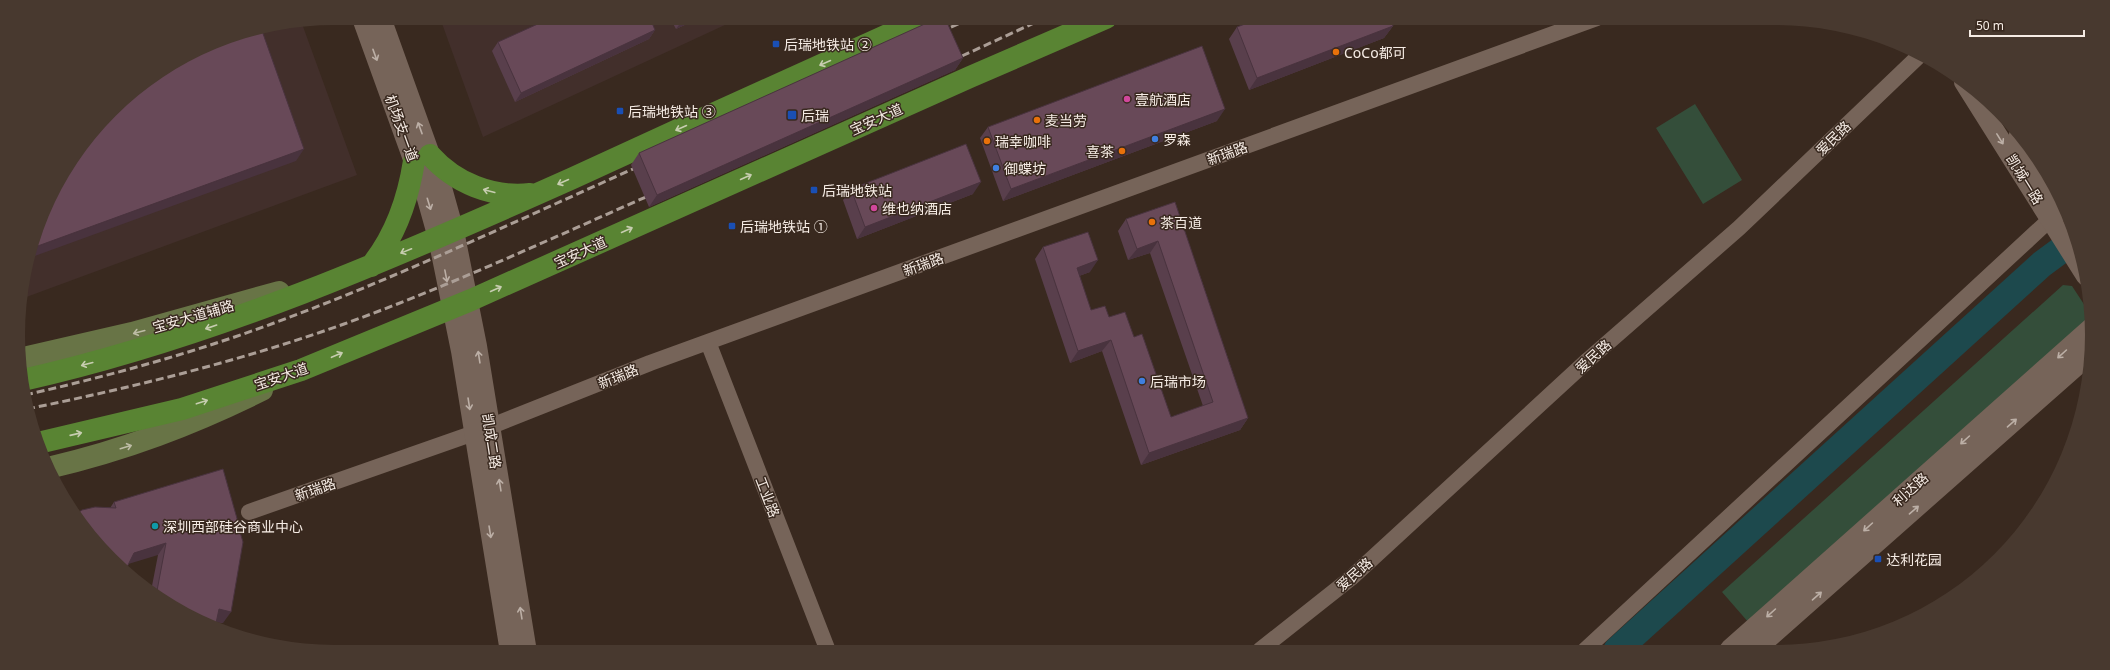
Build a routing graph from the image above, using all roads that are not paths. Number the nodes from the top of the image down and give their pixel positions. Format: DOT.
graph roads {
  1 [pos="365,25"];
  2 [pos="383,25"];
  3 [pos="910,25"];
  4 [pos="1090,25"];
  5 [pos="1577,25"];
  6 [pos="1916,59"];
  7 [pos="1977,100"];
  8 [pos="422,158"];
  9 [pos="2032,162"];
  10 [pos="541,192"];
  11 [pos="2059,216"];
  12 [pos="446,235"];
  13 [pos="2071,245"];
  14 [pos="368,267"];
  15 [pos="460,305"];
  16 [pos="2085,333"];
  17 [pos="708,342"];
  18 [pos="26,357"];
  19 [pos="2084,360"];
  20 [pos="301,370"];
  21 [pos="29,379"];
  22 [pos="482,430"];
  23 [pos="44,442"];
  24 [pos="54,466"];
  25 [pos="249,512"];
  26 [pos="509,645"];
  27 [pos="526,645"];
  28 [pos="826,645"];
  29 [pos="1266,645"];
  30 [pos="1590,645"];
  31 [pos="1734,645"];
  32 [pos="1761,645"];
  1 -- 8 [label="street, 机场支一道, one-way"];
  8 -- 2 [label="street, 机场支一道, one-way"];
  3 -- 10 [label="main road, one-way"];
  15 -- 4 [label="main road, 宝安大道, one-way"];
  5 -- 17 [label="street, 新瑞路"];
  6 -- 29 [label="street, 爱民路"];
  7 -- 11 [label="street, 凯城一路, one-way"];
  10 -- 8 [label="main road, one-way"];
  8 -- 12 [label="street, 机场支一道"];
  8 -- 14 [label="main road"];
  9 -- 11 [label="street, 凯城一路"];
  10 -- 12 [label="main road"];
  11 -- 13 [label="street, 凯城一路"];
  11 -- 30 [label="street"];
  12 -- 14 [label="main road, one-way"];
  12 -- 15 [label="street, 凯成二路"];
  14 -- 18 [label="main road, 宝安大道辅路, one-way"];
  14 -- 21 [label="main road, one-way"];
  20 -- 15 [label="main road, 宝安大道, one-way"];
  15 -- 22 [label="street, 凯成二路"];
  16 -- 31 [label="street, 利达路, one-way"];
  17 -- 22 [label="street, 新瑞路"];
  17 -- 28 [label="street, 工业路"];
  32 -- 19 [label="street, 利达路, one-way"];
  23 -- 20 [label="main road, 宝安大道, one-way"];
  24 -- 20 [label="main road, one-way"];
  22 -- 25 [label="street, 新瑞路"];
  22 -- 26 [label="street, 凯成二路, one-way"];
  27 -- 22 [label="street, 凯成二路, one-way"];
}
